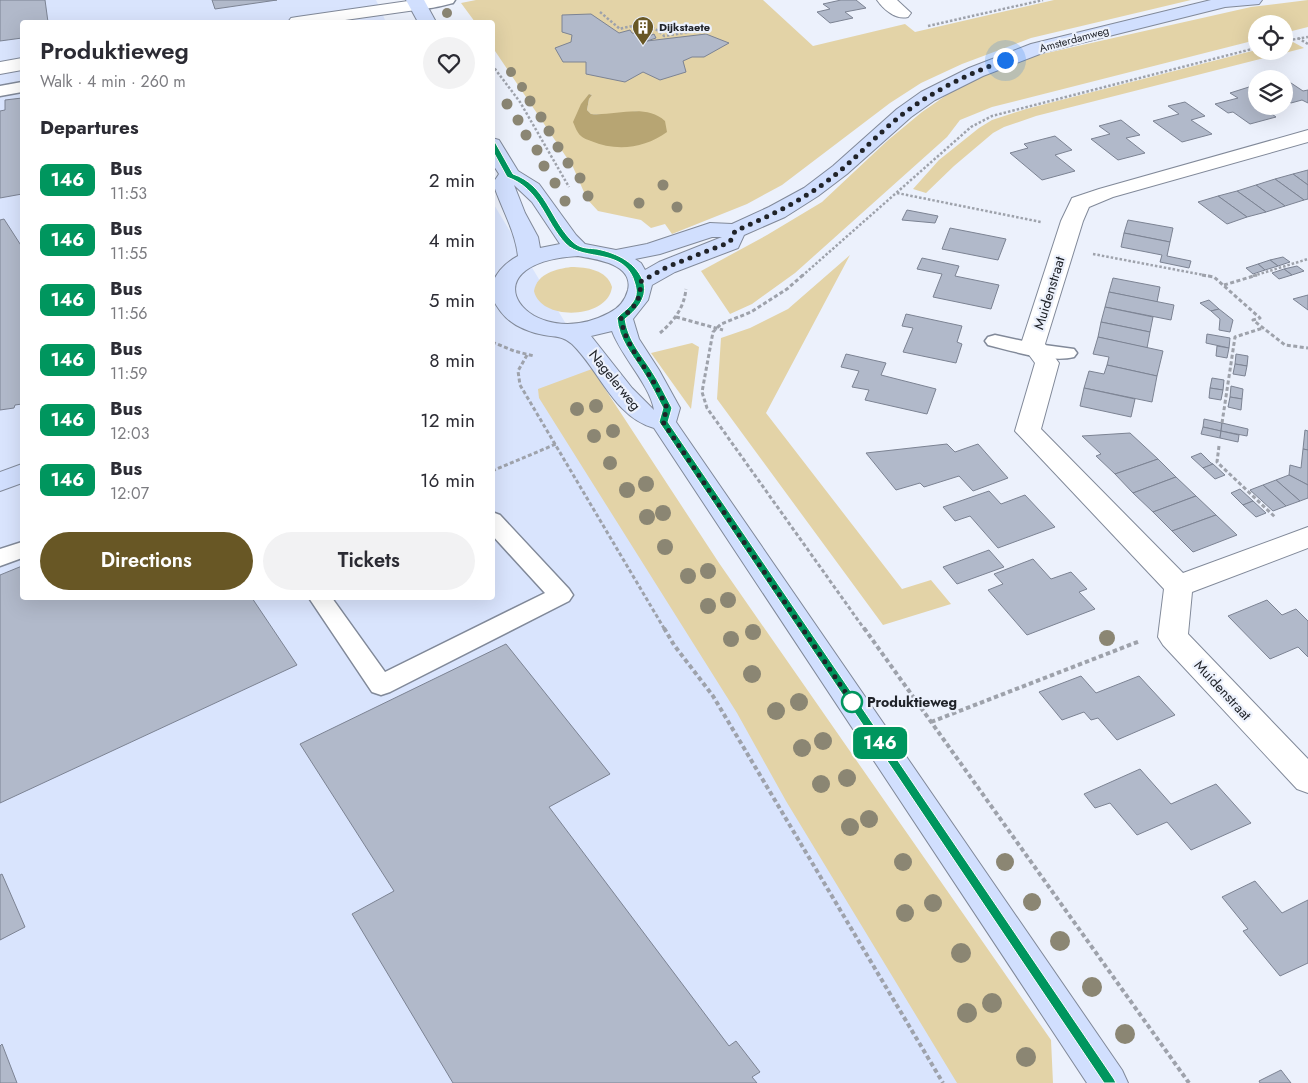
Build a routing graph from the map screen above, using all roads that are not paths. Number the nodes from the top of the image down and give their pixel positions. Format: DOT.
graph roads {
  1 [pos="448,0"];
  2 [pos="886,0"];
  3 [pos="1253,0"];
  4 [pos="1226,1"];
  5 [pos="416,2"];
  6 [pos="902,13"];
  7 [pos="309,20"];
  8 [pos="426,20"];
  9 [pos="20,64"];
  10 [pos="0,68"];
  11 [pos="20,87"];
  12 [pos="0,91"];
  13 [pos="1305,140"];
  14 [pos="495,149"];
  15 [pos="510,175"];
  16 [pos="735,231"];
  17 [pos="578,249"];
  18 [pos="615,257"];
  19 [pos="530,259"];
  20 [pos="640,282"];
  21 [pos="498,294"];
  22 [pos="621,318"];
  23 [pos="522,320"];
  24 [pos="495,324"];
  25 [pos="571,331"];
  26 [pos="996,341"];
  27 [pos="1038,350"];
  28 [pos="1067,352"];
  29 [pos="663,422"];
  30 [pos="20,474"];
  31 [pos="0,482"];
  32 [pos="495,523"];
  33 [pos="1308,536"];
  34 [pos="20,551"];
  35 [pos="0,558"];
  36 [pos="1178,586"];
  37 [pos="321,600"];
  38 [pos="1308,780"];
  39 [pos="1109,1083"];
  1 -- 5 [label="lane"];
  2 -- 6 [label="street"];
  3 -- 4 [label="main road, Amsterdamweg"];
  4 -- 16 [label="main road, Amsterdamweg"];
  5 -- 7 [label="street"];
  5 -- 8 [label="main road"];
  9 -- 10 [label="street"];
  11 -- 12 [label="lane"];
  13 -- 27 [label="street, Muidenstraat"];
  14 -- 15 [label="main road"];
  15 -- 17 [label="main road"];
  15 -- 19 [label="main road"];
  16 -- 18 [label="main road, Amsterdamweg"];
  16 -- 20 [label="main road, Amsterdamweg"];
  17 -- 18 [label="main road"];
  17 -- 19 [label="main road"];
  18 -- 20 [label="main road"];
  19 -- 21 [label="main road"];
  20 -- 22 [label="main road"];
  21 -- 23 [label="main road"];
  22 -- 25 [label="main road"];
  22 -- 29 [label="main road, Nagelerweg"];
  23 -- 24 [label="main road"];
  23 -- 25 [label="main road"];
  25 -- 29 [label="main road, Nagelerweg"];
  26 -- 27 [label="lane"];
  27 -- 28 [label="lane"];
  27 -- 36 [label="street, Muidenstraat"];
  29 -- 39 [label="main road"];
  30 -- 31 [label="main road"];
  32 -- 37 [label="lane"];
  33 -- 36 [label="street"];
  34 -- 35 [label="lane"];
  36 -- 38 [label="street, Muidenstraat"];
}
